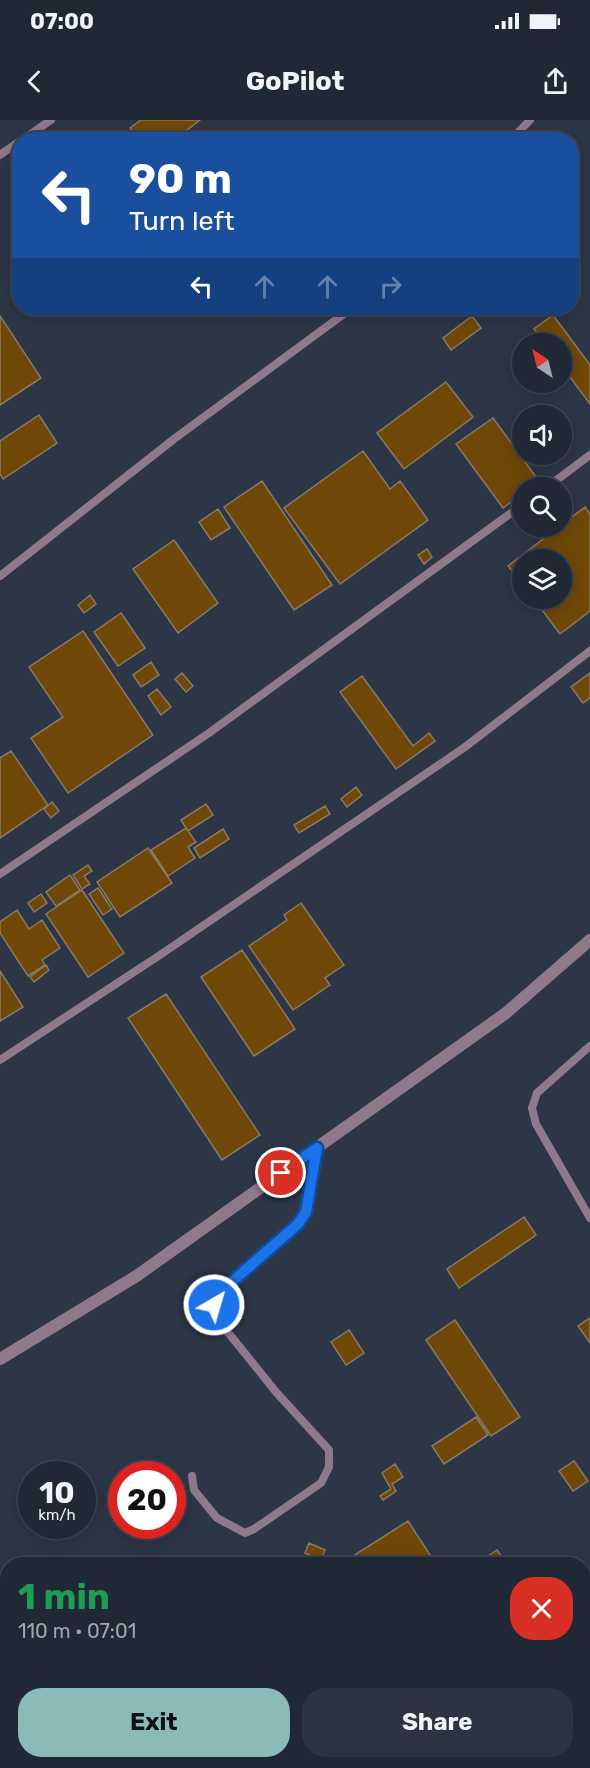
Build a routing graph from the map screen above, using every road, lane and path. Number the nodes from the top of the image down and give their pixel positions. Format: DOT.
graph roads {
  1 [pos="51,120"];
  2 [pos="530,120"];
  3 [pos="33,132"];
  4 [pos="519,132"];
  5 [pos="342,315"];
  6 [pos="590,456"];
  7 [pos="561,477"];
  8 [pos="512,513"];
  9 [pos="0,576"];
  10 [pos="590,651"];
  11 [pos="0,874"];
  12 [pos="590,940"];
  13 [pos="590,1046"];
  14 [pos="0,1060"];
  15 [pos="317,1148"];
  16 [pos="590,1218"];
  17 [pos="0,1359"];
  18 [pos="192,1476"];
  1 -- 3 [label="lane"];
  2 -- 4 [label="lane"];
  5 -- 9 [label="lane"];
  6 -- 7 [label="lane"];
  8 -- 11 [label="lane"];
  10 -- 14 [label="lane"];
  12 -- 15 [label="street"];
  13 -- 16 [label="lane"];
  15 -- 17 [label="street"];
  15 -- 18 [label="lane"];
}
